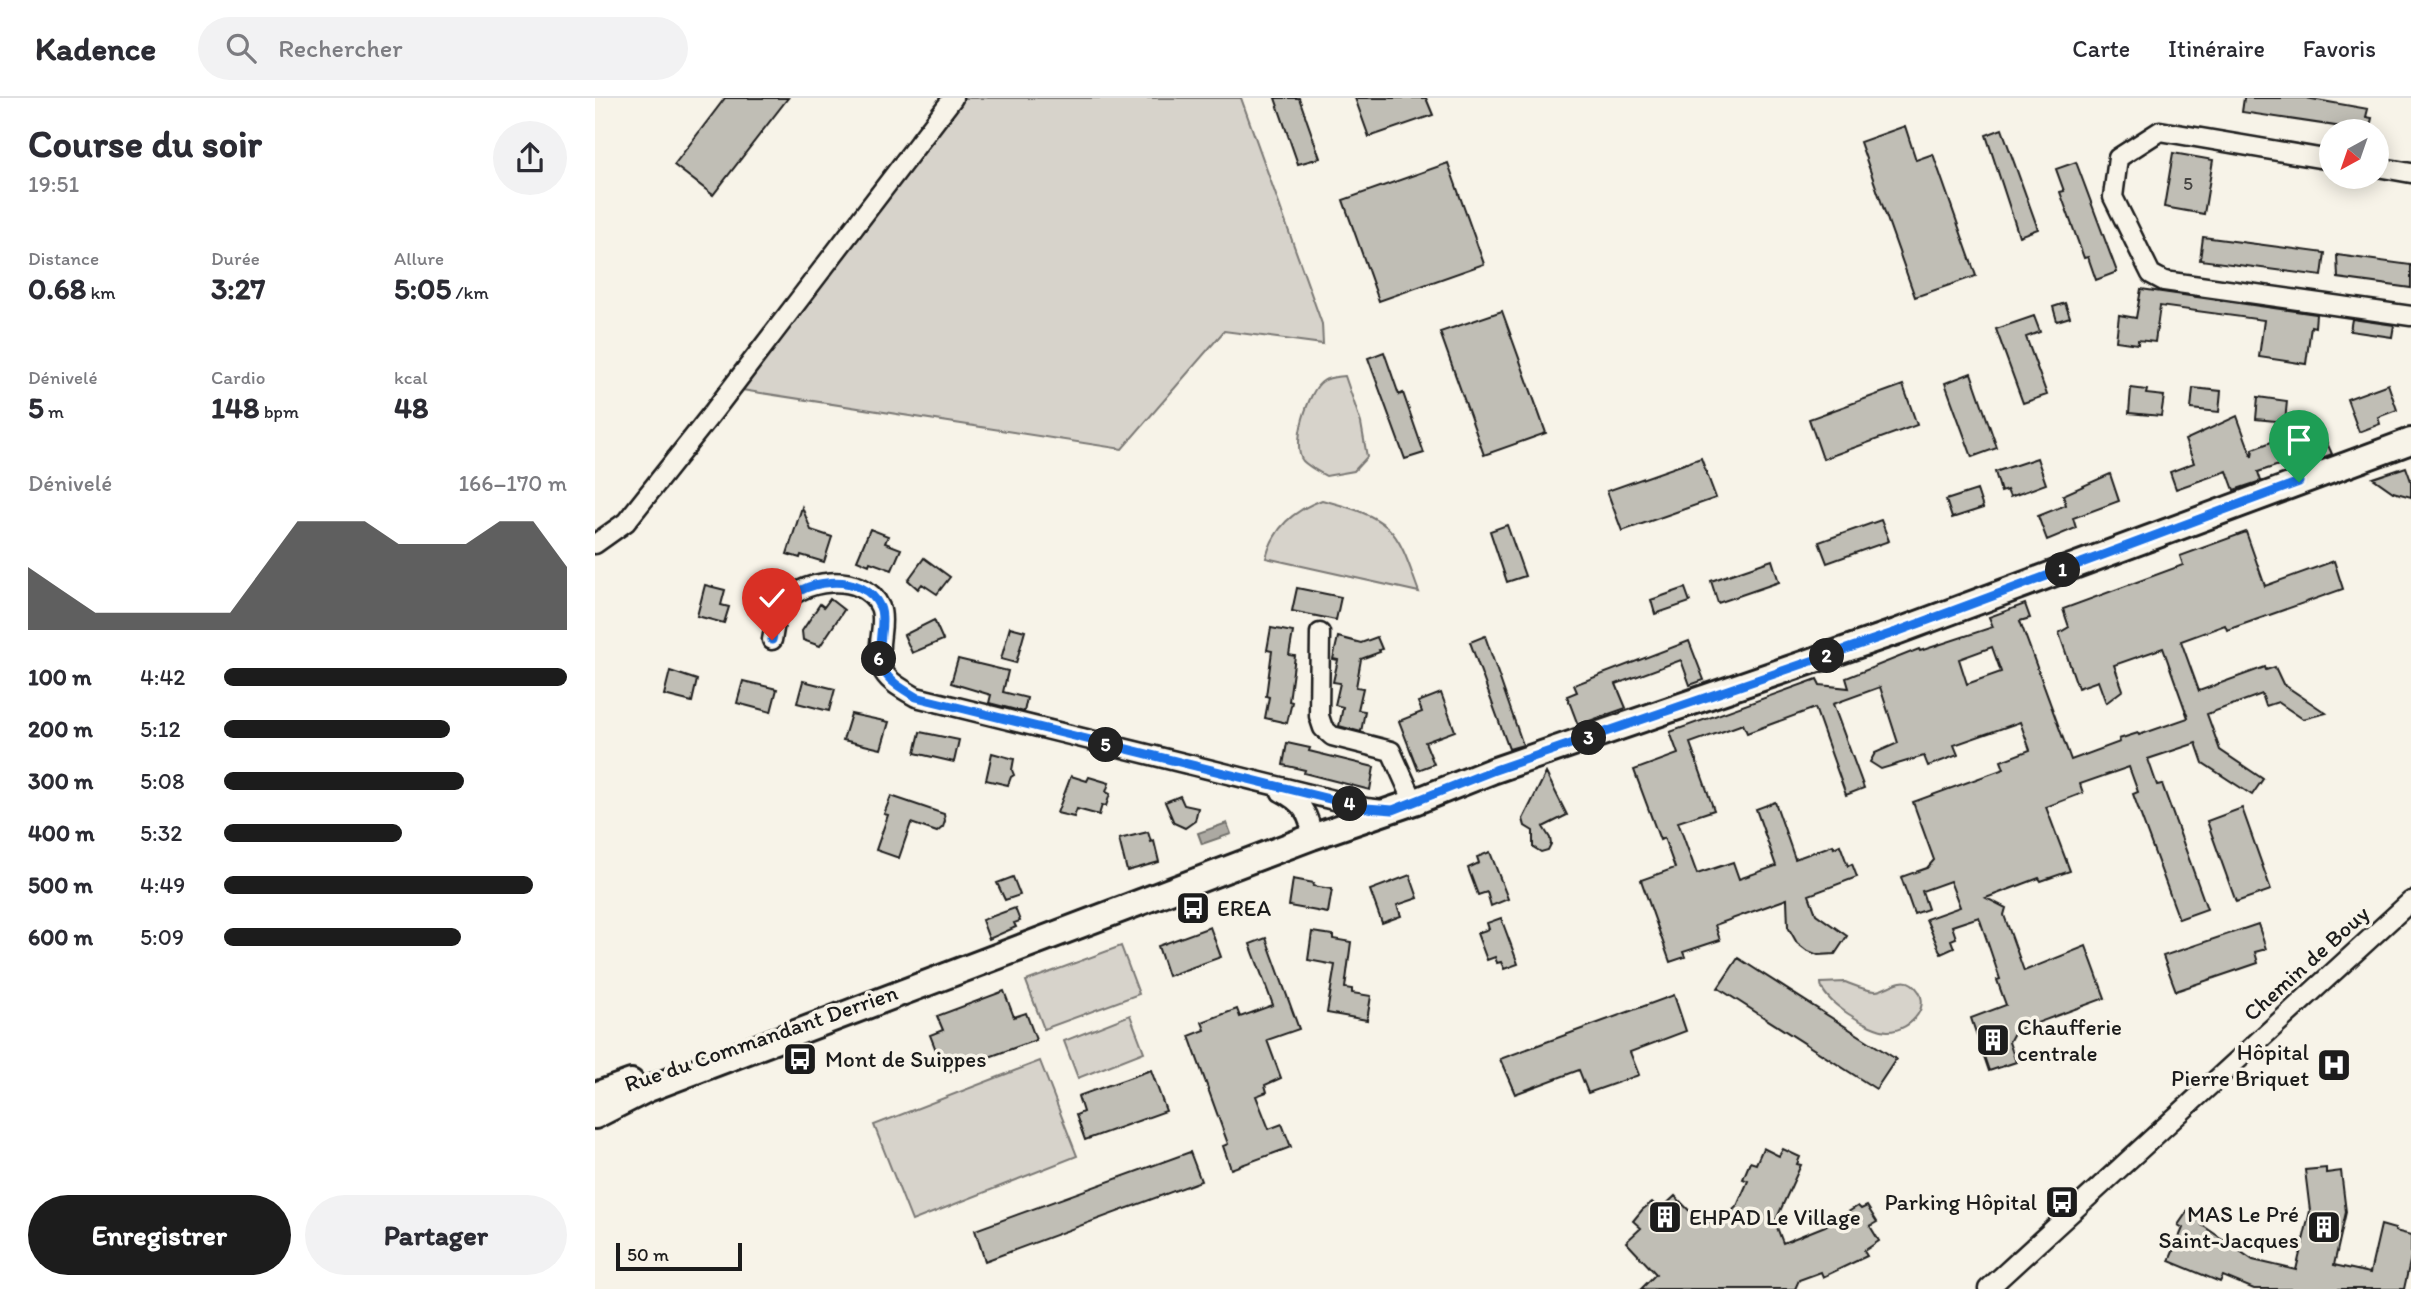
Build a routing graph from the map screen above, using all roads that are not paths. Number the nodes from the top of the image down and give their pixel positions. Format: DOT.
graph roads {
  1 [pos="953,98"];
  2 [pos="2319,158"];
  3 [pos="2389,169"];
  4 [pos="2411,173"];
  5 [pos="2411,316"];
  6 [pos="2411,441"];
  7 [pos="595,544"];
  8 [pos="1320,633"];
  9 [pos="772,640"];
  10 [pos="1265,785"];
  11 [pos="1404,806"];
  12 [pos="1312,837"];
  13 [pos="2411,901"];
  14 [pos="927,982"];
  15 [pos="595,1095"];
  16 [pos="595,1116"];
  17 [pos="1988,1289"];
  1 -- 7 [label="street"];
  2 -- 5 [label="street"];
  3 -- 4 [label="street"];
  6 -- 11 [label="main road, Rue du Commandant Derrien"];
  8 -- 11 [label="street"];
  9 -- 10 [label="street"];
  10 -- 11 [label="street"];
  10 -- 12 [label="street"];
  11 -- 12 [label="main road, Rue du Commandant Derrien"];
  12 -- 14 [label="main road, Rue du Commandant Derrien"];
  13 -- 17 [label="street, Chemin de Bouy"];
  14 -- 15 [label="main road, Rue du Commandant Derrien"];
  14 -- 16 [label="main road, Rue du Commandant Derrien"];
}
